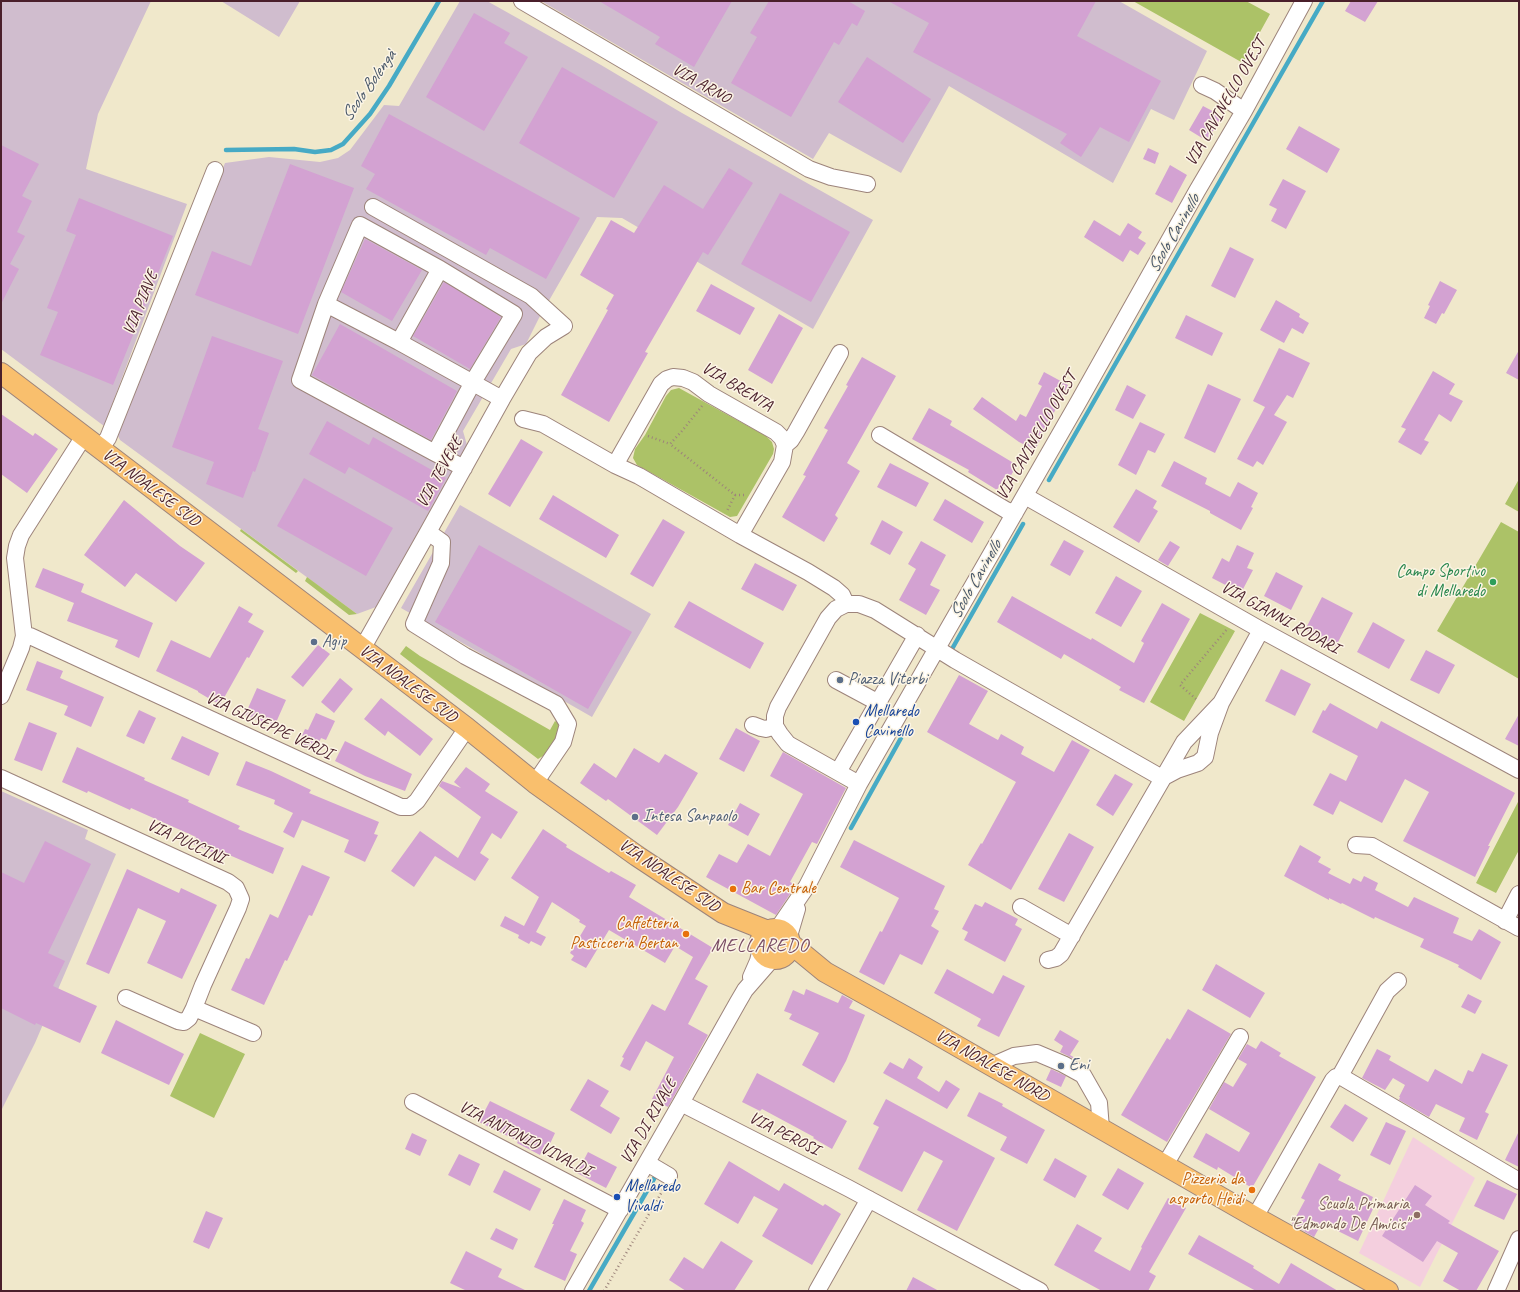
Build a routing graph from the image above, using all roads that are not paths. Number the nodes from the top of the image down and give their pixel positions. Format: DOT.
graph roads {
  1 [pos="522,1"];
  2 [pos="1304,1"];
  3 [pos="1202,85"];
  4 [pos="1244,110"];
  5 [pos="215,170"];
  6 [pos="867,184"];
  7 [pos="373,207"];
  8 [pos="440,270"];
  9 [pos="326,304"];
  10 [pos="399,342"];
  11 [pos="840,353"];
  12 [pos="1,373"];
  13 [pos="473,382"];
  14 [pos="502,399"];
  15 [pos="524,419"];
  16 [pos="880,435"];
  17 [pos="84,436"];
  18 [pos="785,445"];
  19 [pos="100,449"];
  20 [pos="435,453"];
  21 [pos="615,465"];
  22 [pos="464,468"];
  23 [pos="1025,496"];
  24 [pos="1015,513"];
  25 [pos="428,532"];
  26 [pos="740,536"];
  27 [pos="846,604"];
  28 [pos="1261,630"];
  29 [pos="917,635"];
  30 [pos="24,636"];
  31 [pos="937,648"];
  32 [pos="362,649"];
  33 [pos="836,680"];
  34 [pos="1,696"];
  35 [pos="877,702"];
  36 [pos="1221,703"];
  37 [pos="753,725"];
  38 [pos="775,726"];
  39 [pos="467,728"];
  40 [pos="1519,770"];
  41 [pos="838,772"];
  42 [pos="1,778"];
  43 [pos="1162,778"];
  44 [pos="535,783"];
  45 [pos="859,784"];
  46 [pos="1356,845"];
  47 [pos="1519,894"];
  48 [pos="1021,907"];
  49 [pos="1512,924"];
  50 [pos="1072,936"];
  51 [pos="775,944"];
  52 [pos="1048,960"];
  53 [pos="1398,981"];
  54 [pos="126,998"];
  55 [pos="194,1008"];
  56 [pos="253,1033"];
  57 [pos="1240,1037"];
  58 [pos="991,1066"];
  59 [pos="1340,1076"];
  60 [pos="413,1102"];
  61 [pos="681,1103"];
  62 [pos="1101,1129"];
  63 [pos="647,1163"];
  64 [pos="1165,1165"];
  65 [pos="669,1176"];
  66 [pos="1519,1181"];
  67 [pos="869,1200"];
  68 [pos="620,1210"];
  69 [pos="1255,1217"];
  70 [pos="1519,1239"];
  71 [pos="573,1291"];
  72 [pos="817,1291"];
  73 [pos="1040,1291"];
  74 [pos="1388,1291"];
  75 [pos="1496,1291"];
  1 -- 6 [label="street, VIA ARNO"];
  2 -- 4 [label="street, VIA CAVINELLO OVEST"];
  3 -- 4 [label="street"];
  4 -- 23 [label="street, VIA CAVINELLO OVEST"];
  5 -- 19 [label="street, VIA PIAVE"];
  7 -- 14 [label="street, VIA TEVERE"];
  8 -- 9 [label="street"];
  8 -- 10 [label="street"];
  8 -- 13 [label="street"];
  9 -- 10 [label="street"];
  9 -- 20 [label="street"];
  10 -- 13 [label="street"];
  11 -- 18 [label="street"];
  12 -- 17 [label="main road, VIA NOALESE SUD"];
  13 -- 14 [label="street"];
  13 -- 20 [label="street"];
  14 -- 22 [label="street, VIA TEVERE"];
  15 -- 21 [label="street"];
  16 -- 24 [label="street"];
  17 -- 19 [label="main road, VIA NOALESE SUD"];
  17 -- 30 [label="street"];
  18 -- 21 [label="street, VIA BRENTA"];
  18 -- 26 [label="street"];
  19 -- 32 [label="main road, VIA NOALESE SUD"];
  20 -- 22 [label="street"];
  21 -- 26 [label="street"];
  22 -- 25 [label="street, VIA TEVERE"];
  23 -- 24 [label="street, VIA CAVINELLO OVEST"];
  23 -- 28 [label="street, VIA GIANNI RODARI"];
  24 -- 31 [label="street, VIA CAVINELLO OVEST"];
  25 -- 32 [label="street, VIA TEVERE"];
  25 -- 44 [label="street"];
  26 -- 27 [label="street"];
  27 -- 29 [label="street"];
  27 -- 38 [label="street"];
  28 -- 36 [label="street"];
  28 -- 40 [label="street, VIA GIANNI RODARI"];
  29 -- 31 [label="street"];
  29 -- 35 [label="street"];
  30 -- 34 [label="street"];
  30 -- 39 [label="street, VIA GIUSEPPE VERDI"];
  31 -- 43 [label="street"];
  31 -- 45 [label="street, VIA CAVINELLO OVEST"];
  32 -- 39 [label="main road, VIA NOALESE SUD"];
  33 -- 35 [label="street"];
  35 -- 41 [label="street"];
  36 -- 43 [label="street"];
  36 -- 43 [label="street"];
  37 -- 38 [label="street"];
  38 -- 41 [label="street"];
  39 -- 44 [label="main road, VIA NOALESE SUD"];
  41 -- 45 [label="street"];
  42 -- 55 [label="street, VIA PUCCINI"];
  43 -- 50 [label="street"];
  44 -- 51 [label="main road, VIA NOALESE SUD"];
  45 -- 51 [label="street, VIA CAVINELLO OVEST"];
  46 -- 49 [label="street"];
  47 -- 49 [label="street"];
  48 -- 50 [label="street"];
  50 -- 52 [label="street"];
  51 -- 58 [label="main road, VIA NOALESE NORD"];
  51 -- 61 [label="street, VIA DI RIVALE"];
  53 -- 59 [label="street"];
  54 -- 55 [label="street, VIA PUCCINI"];
  55 -- 56 [label="street"];
  57 -- 64 [label="street"];
  58 -- 62 [label="main road, VIA NOALESE NORD"];
  58 -- 62 [label="street"];
  59 -- 66 [label="street"];
  59 -- 69 [label="street"];
  60 -- 68 [label="street, VIA ANTONIO VIVALDI"];
  61 -- 63 [label="street, VIA DI RIVALE"];
  61 -- 67 [label="street, VIA PEROSI"];
  62 -- 64 [label="main road, VIA NOALESE NORD"];
  63 -- 65 [label="street"];
  63 -- 68 [label="street, VIA DI RIVALE"];
  64 -- 69 [label="main road, VIA NOALESE NORD"];
  67 -- 72 [label="street"];
  67 -- 73 [label="street, VIA PEROSI"];
  68 -- 71 [label="street, VIA DI RIVALE"];
  69 -- 74 [label="main road, VIA NOALESE NORD"];
  70 -- 75 [label="street"];
}
